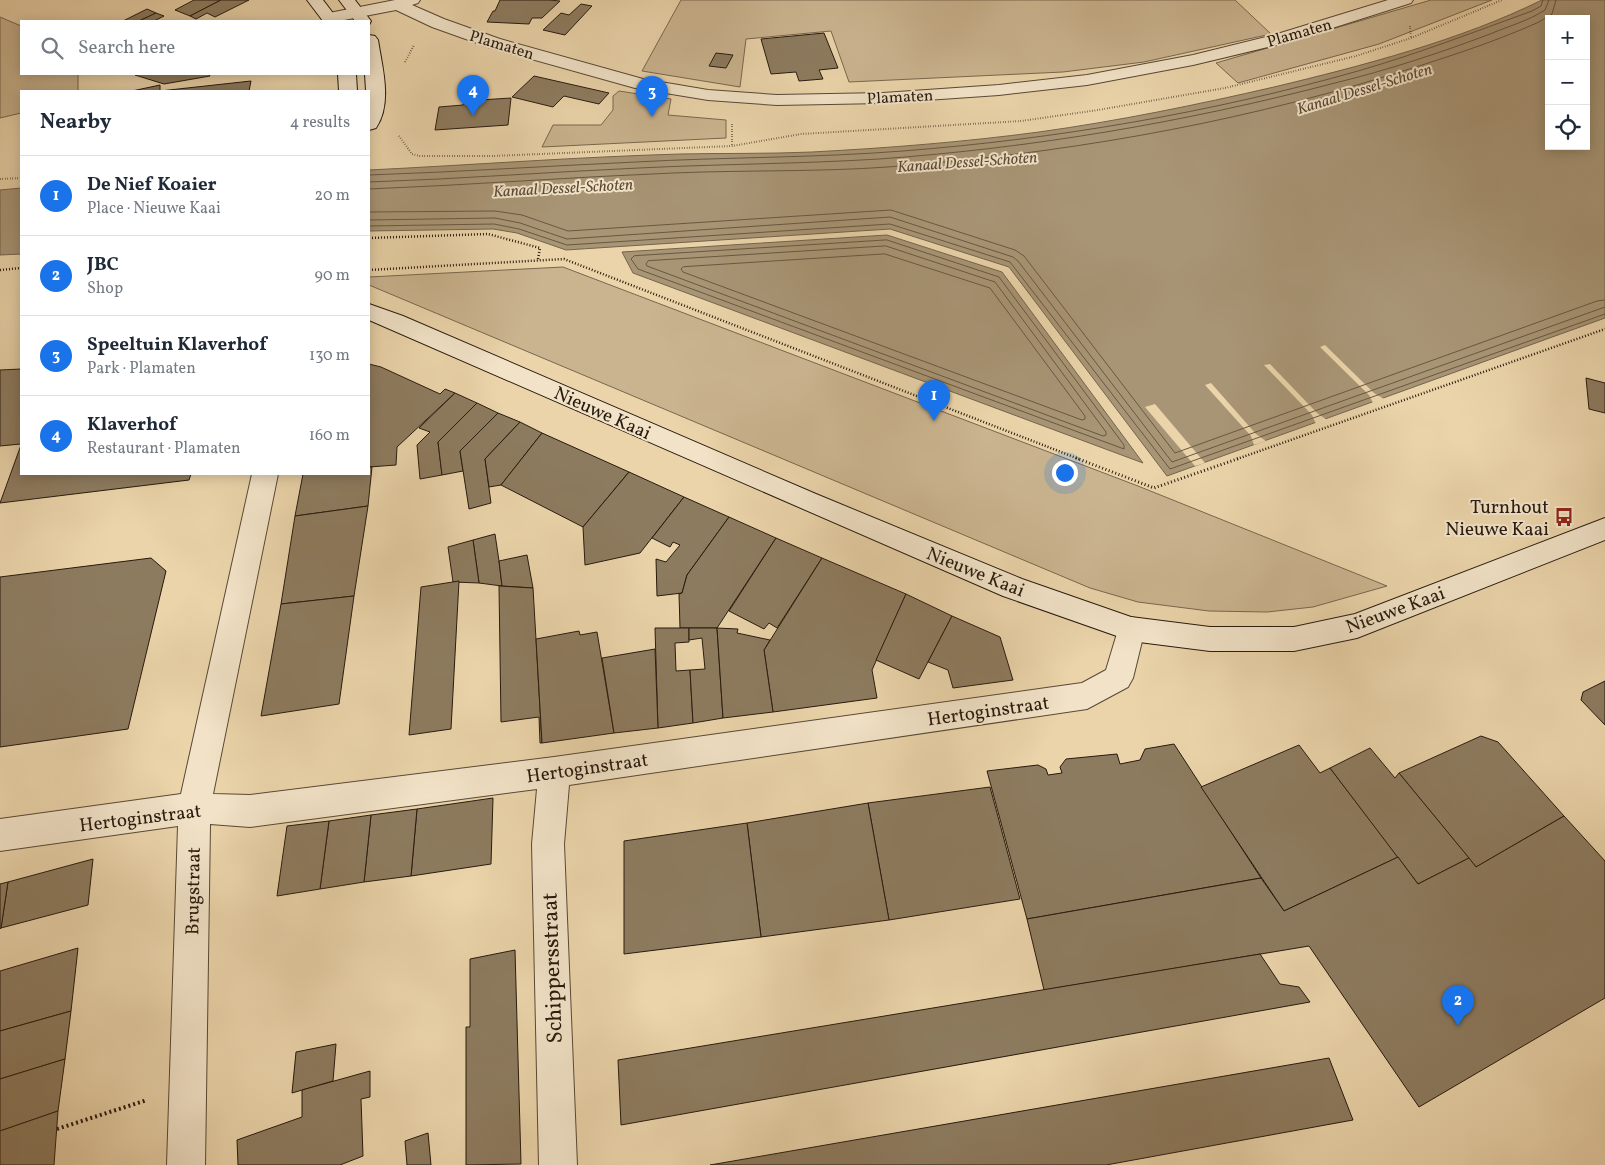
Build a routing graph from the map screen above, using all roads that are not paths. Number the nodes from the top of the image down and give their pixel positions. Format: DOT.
graph roads {
  1 [pos="315,0"];
  2 [pos="347,0"];
  3 [pos="1405,0"];
  4 [pos="410,8"];
  5 [pos="330,20"];
  6 [pos="362,20"];
  7 [pos="370,26"];
  8 [pos="370,51"];
  9 [pos="348,75"];
  10 [pos="348,90"];
  11 [pos="370,122"];
  12 [pos="370,312"];
  13 [pos="265,475"];
  14 [pos="1605,529"];
  15 [pos="1131,629"];
  16 [pos="554,772"];
  17 [pos="194,808"];
  18 [pos="0,835"];
  19 [pos="186,1165"];
  20 [pos="558,1165"];
  1 -- 5 [label="street"];
  2 -- 6 [label="street"];
  3 -- 4 [label="street, Plamaten"];
  4 -- 7 [label="street"];
  8 -- 11 [label="street"];
  9 -- 10 [label="street"];
  12 -- 15 [label="street, Nieuwe Kaai"];
  13 -- 17 [label="street, Brugstraat"];
  14 -- 15 [label="street, Nieuwe Kaai"];
  15 -- 16 [label="street, Hertoginstraat"];
  16 -- 17 [label="street, Hertoginstraat"];
  16 -- 20 [label="street, Schippersstraat"];
  17 -- 18 [label="street, Hertoginstraat"];
  17 -- 19 [label="street, Brugstraat"];
}
